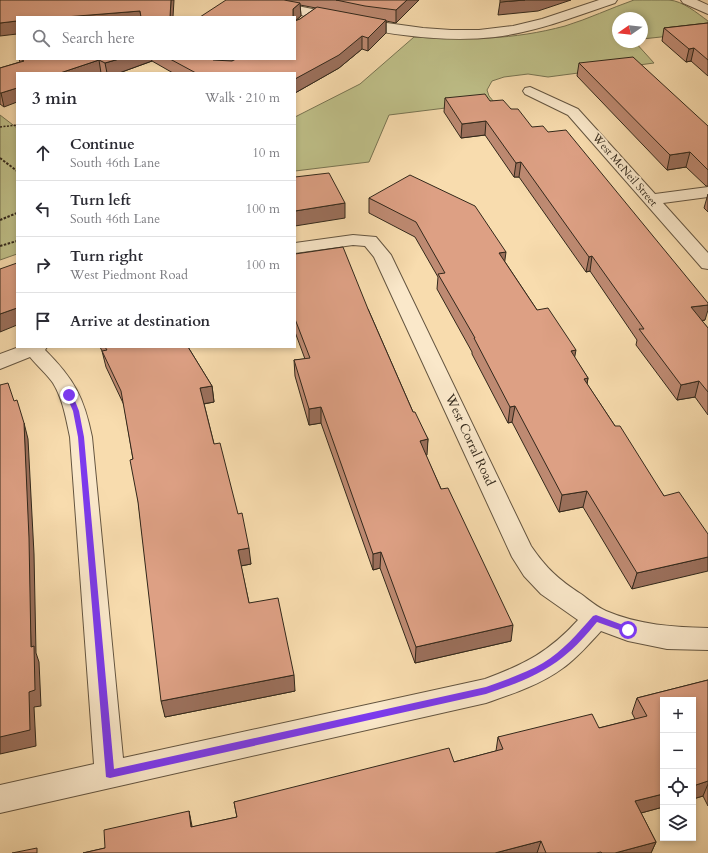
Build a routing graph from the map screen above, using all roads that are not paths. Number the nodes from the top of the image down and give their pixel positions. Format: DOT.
graph roads {
  1 [pos="252,0"];
  2 [pos="611,0"];
  3 [pos="687,0"];
  4 [pos="708,10"];
  5 [pos="315,13"];
  6 [pos="300,24"];
  7 [pos="530,92"];
  8 [pos="708,192"];
  9 [pos="651,200"];
  10 [pos="296,248"];
  11 [pos="708,264"];
  12 [pos="35,348"];
  13 [pos="0,362"];
  14 [pos="596,618"];
  15 [pos="708,639"];
  16 [pos="110,774"];
  17 [pos="0,799"];
  1 -- 5 [label="street"];
  2 -- 5 [label="street"];
  3 -- 4 [label="street"];
  5 -- 6 [label="street"];
  7 -- 9 [label="street, West McNeil Street"];
  8 -- 9 [label="street"];
  9 -- 11 [label="street, West McNeil Street"];
  10 -- 14 [label="street, West Corral Road"];
  12 -- 13 [label="street"];
  12 -- 16 [label="street"];
  14 -- 15 [label="street, West Corral Road"];
  14 -- 16 [label="street"];
  16 -- 17 [label="street"];
}
